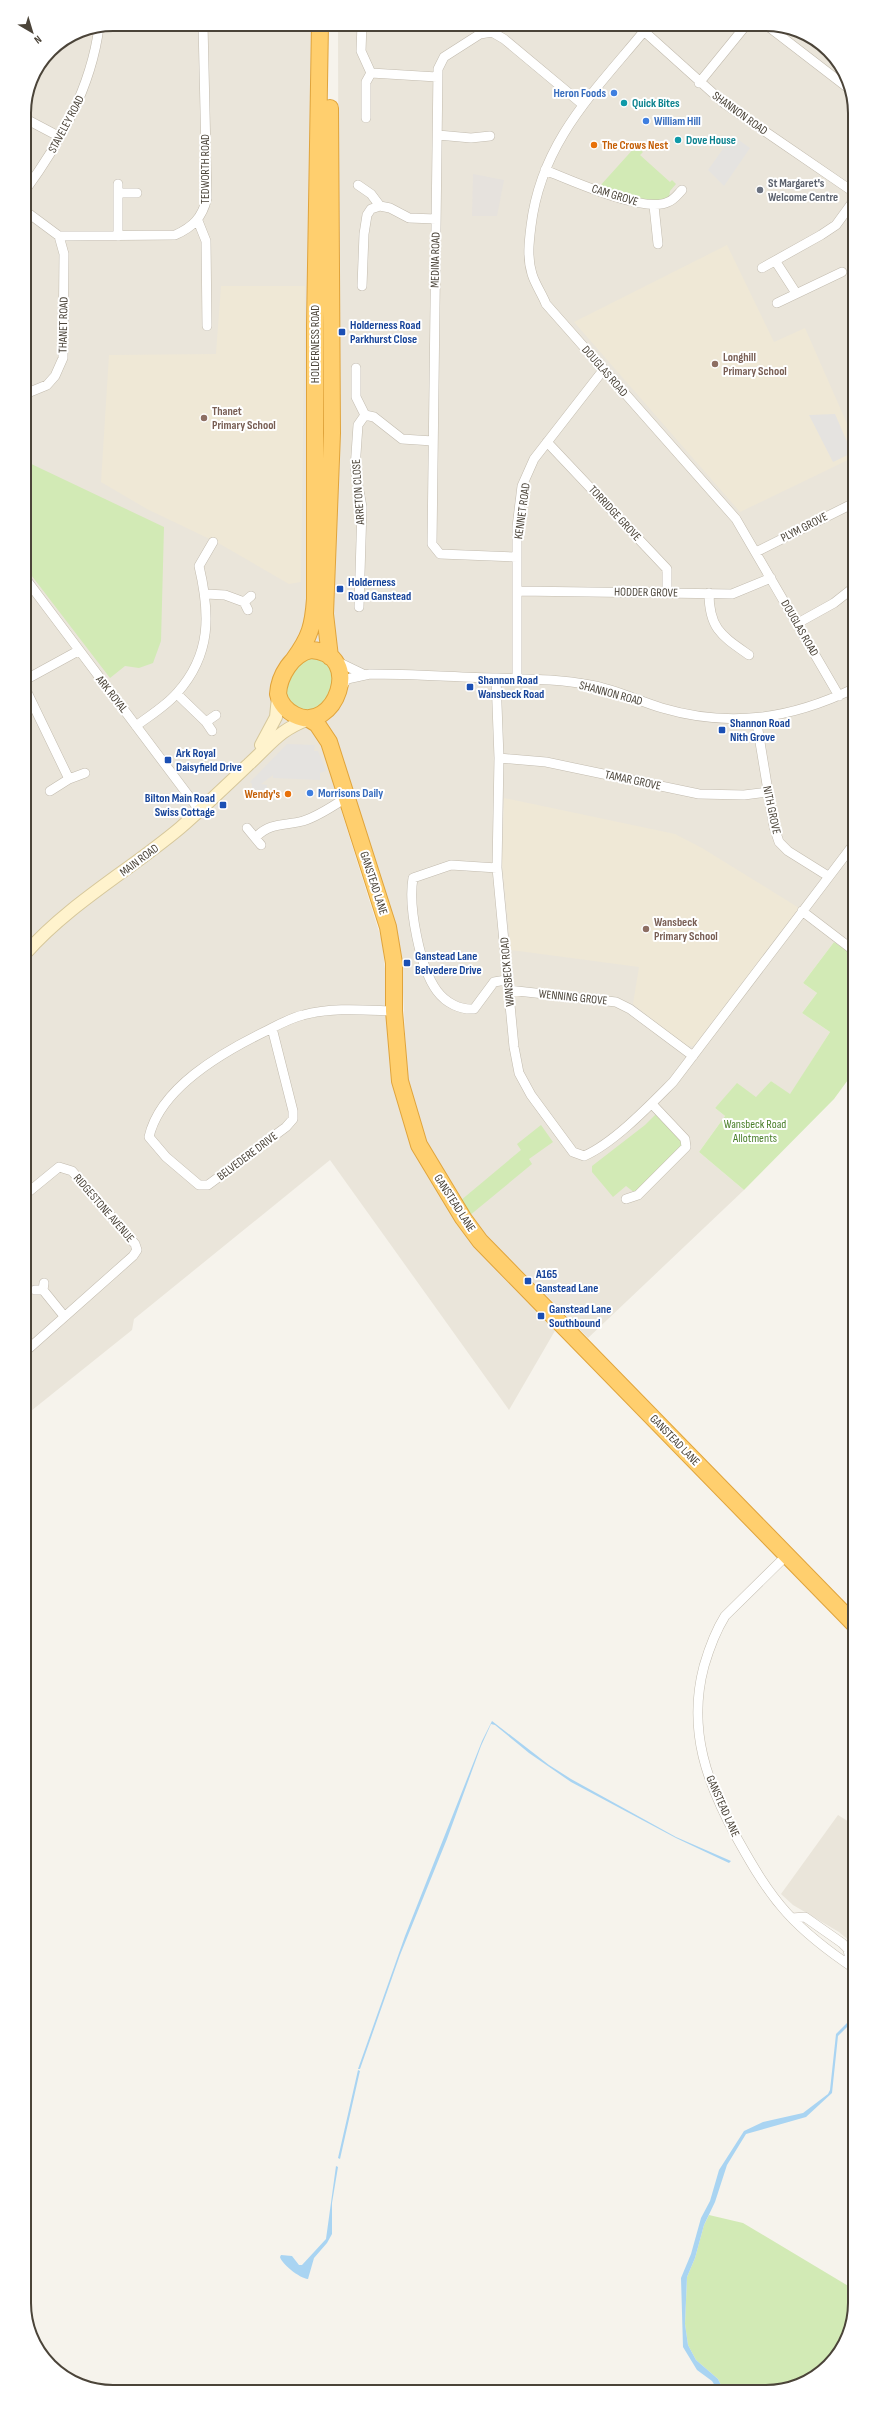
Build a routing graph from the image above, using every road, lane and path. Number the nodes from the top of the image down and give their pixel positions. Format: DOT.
graph roads {
  1 [pos="203,31"];
  2 [pos="320,31"];
  3 [pos="331,31"];
  4 [pos="362,31"];
  5 [pos="644,31"];
  6 [pos="646,31"];
  7 [pos="740,31"];
  8 [pos="776,32"];
  9 [pos="99,33"];
  10 [pos="371,74"];
  11 [pos="436,77"];
  12 [pos="841,80"];
  13 [pos="699,83"];
  14 [pos="582,104"];
  15 [pos="366,118"];
  16 [pos="31,122"];
  17 [pos="438,135"];
  18 [pos="490,136"];
  19 [pos="60,137"];
  20 [pos="545,170"];
  21 [pos="31,181"];
  22 [pos="358,185"];
  23 [pos="848,187"];
  24 [pos="682,190"];
  25 [pos="137,193"];
  26 [pos="380,206"];
  27 [pos="654,206"];
  28 [pos="848,208"];
  29 [pos="31,215"];
  30 [pos="436,219"];
  31 [pos="198,221"];
  32 [pos="59,236"];
  33 [pos="118,236"];
  34 [pos="658,244"];
  35 [pos="776,262"];
  36 [pos="762,268"];
  37 [pos="842,272"];
  38 [pos="360,281"];
  39 [pos="796,293"];
  40 [pos="777,302"];
  41 [pos="207,326"];
  42 [pos="356,368"];
  43 [pos="604,369"];
  44 [pos="31,392"];
  45 [pos="365,415"];
  46 [pos="433,441"];
  47 [pos="547,442"];
  48 [pos="848,506"];
  49 [pos="214,542"];
  50 [pos="756,552"];
  51 [pos="517,557"];
  52 [pos="771,578"];
  53 [pos="31,586"];
  54 [pos="518,591"];
  55 [pos="667,592"];
  56 [pos="848,592"];
  57 [pos="206,594"];
  58 [pos="709,594"];
  59 [pos="248,603"];
  60 [pos="359,607"];
  61 [pos="798,623"];
  62 [pos="78,651"];
  63 [pos="749,655"];
  64 [pos="331,658"];
  65 [pos="294,659"];
  66 [pos="363,674"];
  67 [pos="31,677"];
  68 [pos="496,678"];
  69 [pos="517,679"];
  70 [pos="848,692"];
  71 [pos="177,694"];
  72 [pos="337,696"];
  73 [pos="839,696"];
  74 [pos="278,697"];
  75 [pos="31,701"];
  76 [pos="216,715"];
  77 [pos="756,718"];
  78 [pos="309,719"];
  79 [pos="206,722"];
  80 [pos="136,726"];
  81 [pos="212,732"];
  82 [pos="329,742"];
  83 [pos="499,758"];
  84 [pos="251,762"];
  85 [pos="85,774"];
  86 [pos="69,780"];
  87 [pos="50,791"];
  88 [pos="768,792"];
  89 [pos="347,797"];
  90 [pos="200,811"];
  91 [pos="247,828"];
  92 [pos="848,851"];
  93 [pos="496,868"];
  94 [pos="828,876"];
  95 [pos="802,911"];
  96 [pos="848,946"];
  97 [pos="31,948"];
  98 [pos="506,980"];
  99 [pos="508,990"];
  100 [pos="394,1011"];
  101 [pos="272,1028"];
  102 [pos="693,1056"];
  103 [pos="652,1104"];
  104 [pos="31,1190"];
  105 [pos="626,1198"];
  106 [pos="41,1288"];
  107 [pos="64,1316"];
  108 [pos="31,1346"];
  109 [pos="787,1555"];
  110 [pos="848,1618"];
  111 [pos="792,1918"];
  112 [pos="848,1952"];
  113 [pos="848,1964"];
  1 -- 31 [label="street, TEDWORTH ROAD"];
  2 -- 65 [label="highway, HOLDERNESS ROAD"];
  3 -- 64 [label="highway, HOLDERNESS ROAD"];
  4 -- 10 [label="street"];
  5 -- 14 [label="street, DOUGLAS ROAD"];
  6 -- 13 [label="street, SHANNON ROAD"];
  7 -- 13 [label="street"];
  8 -- 12 [label="street"];
  9 -- 19 [label="street, STAVELEY ROAD"];
  10 -- 11 [label="street"];
  10 -- 15 [label="street"];
  11 -- 14 [label="street, MEDINA ROAD"];
  11 -- 17 [label="street, MEDINA ROAD"];
  13 -- 23 [label="street, SHANNON ROAD"];
  14 -- 20 [label="street, DOUGLAS ROAD"];
  16 -- 19 [label="street"];
  17 -- 18 [label="street"];
  17 -- 30 [label="street, MEDINA ROAD"];
  19 -- 21 [label="street, STAVELEY ROAD"];
  20 -- 27 [label="street, CAM GROVE"];
  20 -- 43 [label="street, DOUGLAS ROAD"];
  22 -- 26 [label="street"];
  24 -- 27 [label="street, CAM GROVE"];
  25 -- 33 [label="street"];
  26 -- 30 [label="street"];
  26 -- 38 [label="street"];
  27 -- 34 [label="street"];
  28 -- 35 [label="street"];
  29 -- 32 [label="street"];
  30 -- 46 [label="street, MEDINA ROAD"];
  31 -- 33 [label="street, TEDWORTH ROAD"];
  31 -- 41 [label="street"];
  32 -- 33 [label="street, TEDWORTH ROAD"];
  32 -- 44 [label="street, THANET ROAD"];
  35 -- 36 [label="street"];
  35 -- 39 [label="street"];
  37 -- 39 [label="street"];
  39 -- 40 [label="street"];
  42 -- 45 [label="street"];
  43 -- 47 [label="street, KENNET ROAD"];
  43 -- 50 [label="street, DOUGLAS ROAD"];
  45 -- 46 [label="street"];
  45 -- 60 [label="street, ARRETON CLOSE"];
  46 -- 51 [label="street, MEDINA ROAD"];
  47 -- 51 [label="street, KENNET ROAD"];
  47 -- 55 [label="street, TORRIDGE GROVE"];
  48 -- 50 [label="street, PLYM GROVE"];
  49 -- 57 [label="street"];
  50 -- 52 [label="street, DOUGLAS ROAD"];
  51 -- 54 [label="street, KENNET ROAD"];
  52 -- 58 [label="street, HODDER GROVE"];
  52 -- 61 [label="street, DOUGLAS ROAD"];
  53 -- 62 [label="street, ARK ROYAL"];
  54 -- 55 [label="street, HODDER GROVE"];
  54 -- 69 [label="street, KENNET ROAD"];
  55 -- 58 [label="street, HODDER GROVE"];
  56 -- 61 [label="street"];
  57 -- 59 [label="street"];
  57 -- 71 [label="street"];
  58 -- 63 [label="street"];
  61 -- 73 [label="street, DOUGLAS ROAD"];
  62 -- 67 [label="street"];
  62 -- 80 [label="street, ARK ROYAL"];
  64 -- 65 [label="highway"];
  64 -- 66 [label="street, SHANNON ROAD"];
  64 -- 72 [label="highway"];
  65 -- 74 [label="highway"];
  66 -- 68 [label="street, SHANNON ROAD"];
  66 -- 72 [label="street, SHANNON ROAD"];
  68 -- 69 [label="street, SHANNON ROAD"];
  68 -- 83 [label="street, WANSBECK ROAD"];
  69 -- 77 [label="street, SHANNON ROAD"];
  70 -- 73 [label="street, SHANNON ROAD"];
  71 -- 79 [label="street"];
  71 -- 80 [label="street"];
  72 -- 78 [label="highway"];
  72 -- 82 [label="highway, GANSTEAD LANE"];
  73 -- 77 [label="street, SHANNON ROAD"];
  74 -- 78 [label="highway"];
  74 -- 84 [label="main road, MAIN ROAD"];
  75 -- 86 [label="street"];
  76 -- 79 [label="street"];
  77 -- 88 [label="street, NITH GROVE"];
  78 -- 82 [label="highway, GANSTEAD LANE"];
  78 -- 84 [label="main road, MAIN ROAD"];
  79 -- 81 [label="street"];
  80 -- 90 [label="street, ARK ROYAL"];
  82 -- 89 [label="highway, GANSTEAD LANE"];
  83 -- 88 [label="street, TAMAR GROVE"];
  83 -- 93 [label="street, WANSBECK ROAD"];
  84 -- 90 [label="main road, MAIN ROAD"];
  85 -- 86 [label="street"];
  86 -- 87 [label="street"];
  88 -- 94 [label="street, NITH GROVE"];
  89 -- 91 [label="street"];
  89 -- 100 [label="highway, GANSTEAD LANE"];
  90 -- 97 [label="main road, MAIN ROAD"];
  92 -- 94 [label="street, WANSBECK ROAD"];
  93 -- 98 [label="street, WANSBECK ROAD"];
  93 -- 98 [label="street"];
  94 -- 95 [label="street, WANSBECK ROAD"];
  95 -- 96 [label="street"];
  95 -- 102 [label="street, WANSBECK ROAD"];
  98 -- 99 [label="street, WANSBECK ROAD"];
  99 -- 102 [label="street, WENNING GROVE"];
  99 -- 103 [label="street, WANSBECK ROAD"];
  100 -- 101 [label="street, BELVEDERE DRIVE"];
  100 -- 109 [label="highway, GANSTEAD LANE"];
  101 -- 101 [label="street, BELVEDERE DRIVE"];
  102 -- 103 [label="street, WANSBECK ROAD"];
  103 -- 105 [label="street"];
  104 -- 107 [label="street, RIDGESTONE AVENUE"];
  106 -- 107 [label="street"];
  107 -- 108 [label="street, RIDGESTONE AVENUE"];
  109 -- 110 [label="highway, GANSTEAD LANE"];
  109 -- 111 [label="street, GANSTEAD LANE"];
  111 -- 112 [label="street"];
  111 -- 113 [label="street, GANSTEAD LANE"];
}
